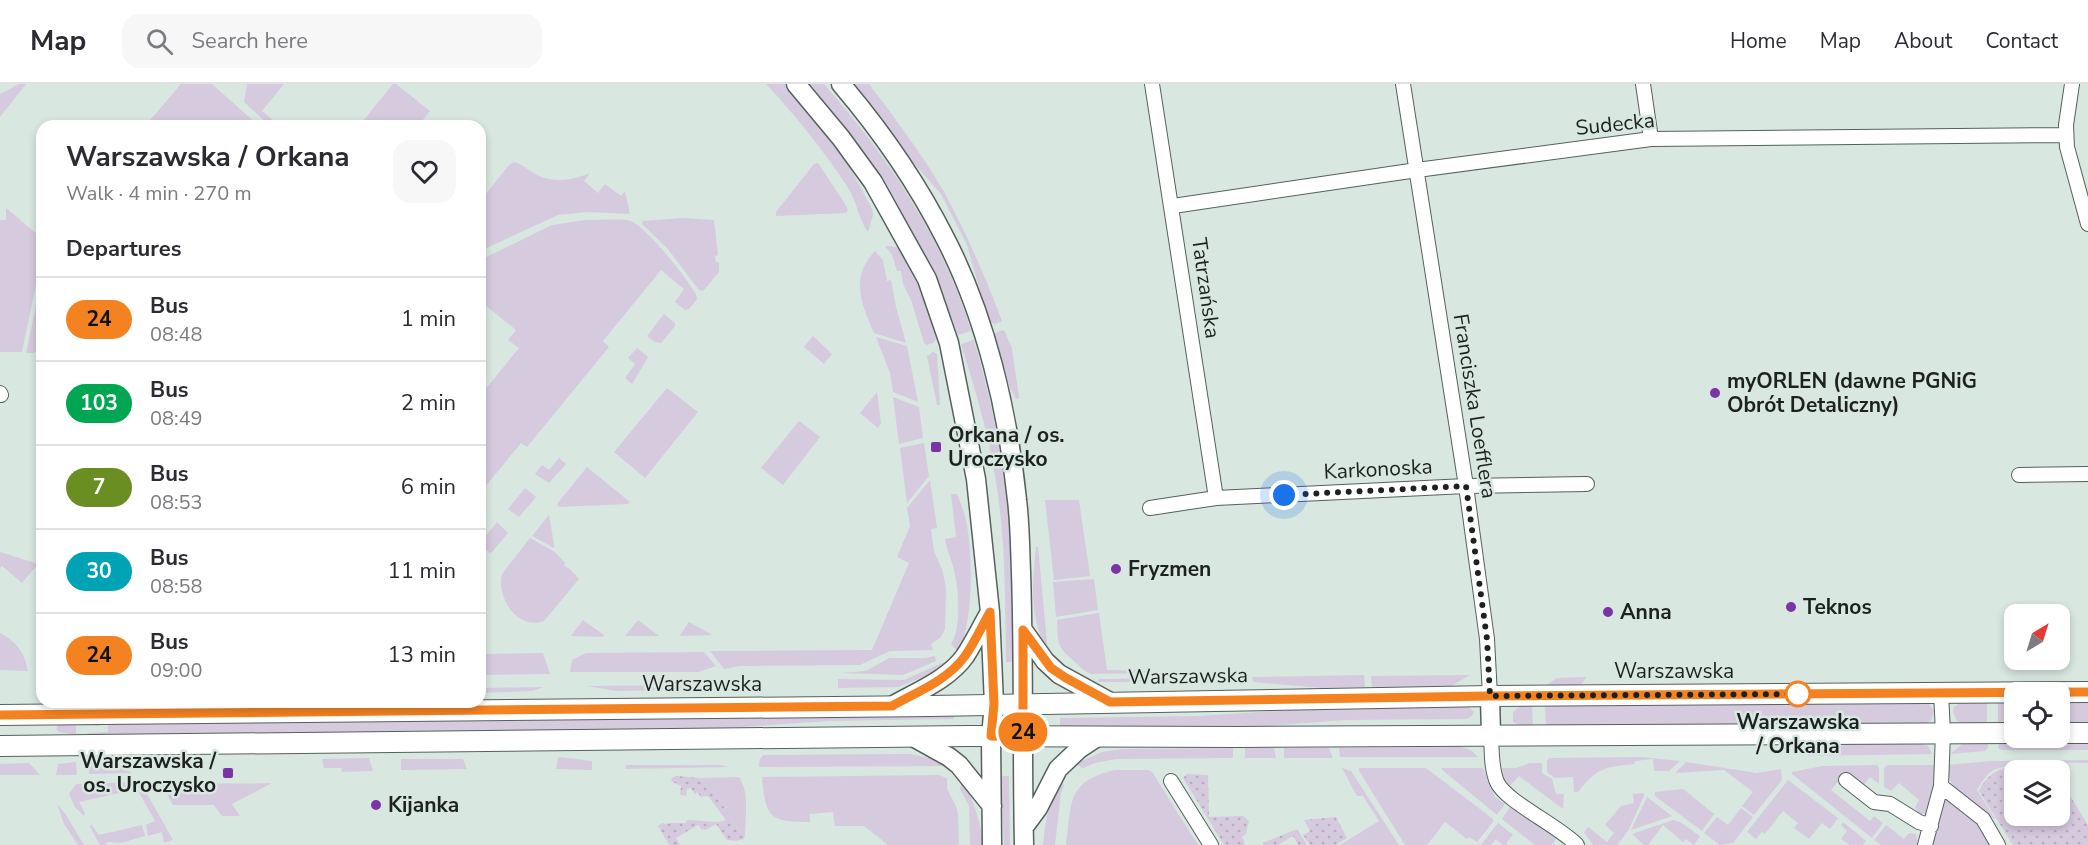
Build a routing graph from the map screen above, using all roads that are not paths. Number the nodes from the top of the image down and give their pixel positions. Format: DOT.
graph roads {
  1 [pos="796,84"];
  2 [pos="841,84"];
  3 [pos="1152,84"];
  4 [pos="1403,84"];
  5 [pos="1643,84"];
  6 [pos="2072,84"];
  7 [pos="2066,135"];
  8 [pos="1651,139"];
  9 [pos="1417,170"];
  10 [pos="1173,206"];
  11 [pos="2088,224"];
  12 [pos="2088,474"];
  13 [pos="2019,475"];
  14 [pos="1587,484"];
  15 [pos="1466,486"];
  16 [pos="1216,498"];
  17 [pos="1150,508"];
  18 [pos="990,612"];
  19 [pos="1023,630"];
  20 [pos="2088,692"];
  21 [pos="1941,693"];
  22 [pos="1490,696"];
  23 [pos="1110,702"];
  24 [pos="994,704"];
  25 [pos="1023,704"];
  26 [pos="892,706"];
  27 [pos="0,715"];
  28 [pos="2088,732"];
  29 [pos="2004,733"];
  30 [pos="2070,733"];
  31 [pos="1943,734"];
  32 [pos="991,736"];
  33 [pos="1491,736"];
  34 [pos="913,737"];
  35 [pos="1023,737"];
  36 [pos="1097,737"];
  37 [pos="0,746"];
  38 [pos="1846,780"];
  39 [pos="1171,781"];
  40 [pos="1941,786"];
  41 [pos="992,806"];
  42 [pos="1931,826"];
  43 [pos="1024,836"];
  44 [pos="992,845"];
  45 [pos="1211,845"];
  46 [pos="1577,845"];
  47 [pos="1925,845"];
  48 [pos="1998,845"];
  1 -- 18 [label="street"];
  2 -- 19 [label="street"];
  3 -- 10 [label="street, Tatrzańska"];
  4 -- 9 [label="street, Franciszka Loefflera"];
  5 -- 8 [label="street"];
  6 -- 7 [label="street"];
  7 -- 8 [label="street, Sudecka"];
  7 -- 11 [label="street"];
  8 -- 9 [label="street, Sudecka"];
  9 -- 10 [label="street, Sudecka"];
  9 -- 15 [label="street, Franciszka Loefflera"];
  10 -- 16 [label="street, Tatrzańska"];
  12 -- 13 [label="street"];
  14 -- 15 [label="street, Karkonoska"];
  15 -- 16 [label="street, Karkonoska"];
  15 -- 22 [label="street, Franciszka Loefflera"];
  16 -- 17 [label="street, Karkonoska"];
  18 -- 24 [label="street"];
  18 -- 26 [label="street"];
  19 -- 23 [label="street"];
  19 -- 25 [label="street"];
  20 -- 21 [label="main road, Warszawska"];
  21 -- 22 [label="main road, Warszawska"];
  21 -- 31 [label="street"];
  22 -- 23 [label="main road, Warszawska"];
  22 -- 33 [label="street, Franciszka Loefflera"];
  23 -- 25 [label="main road, Warszawska"];
  24 -- 25 [label="main road, Warszawska"];
  24 -- 26 [label="main road, Warszawska"];
  24 -- 32 [label="street"];
  25 -- 35 [label="street"];
  26 -- 27 [label="main road, Warszawska"];
  28 -- 30 [label="main road"];
  29 -- 31 [label="main road"];
  31 -- 33 [label="main road"];
  31 -- 40 [label="street"];
  32 -- 34 [label="main road"];
  32 -- 35 [label="main road"];
  32 -- 41 [label="street"];
  33 -- 36 [label="main road"];
  33 -- 46 [label="street"];
  34 -- 37 [label="main road"];
  34 -- 41 [label="street"];
  35 -- 36 [label="main road"];
  35 -- 43 [label="street"];
  36 -- 43 [label="street"];
  38 -- 42 [label="street"];
  39 -- 45 [label="street"];
  40 -- 42 [label="street"];
  40 -- 48 [label="street"];
  41 -- 44 [label="street"];
  42 -- 47 [label="street"];
}
